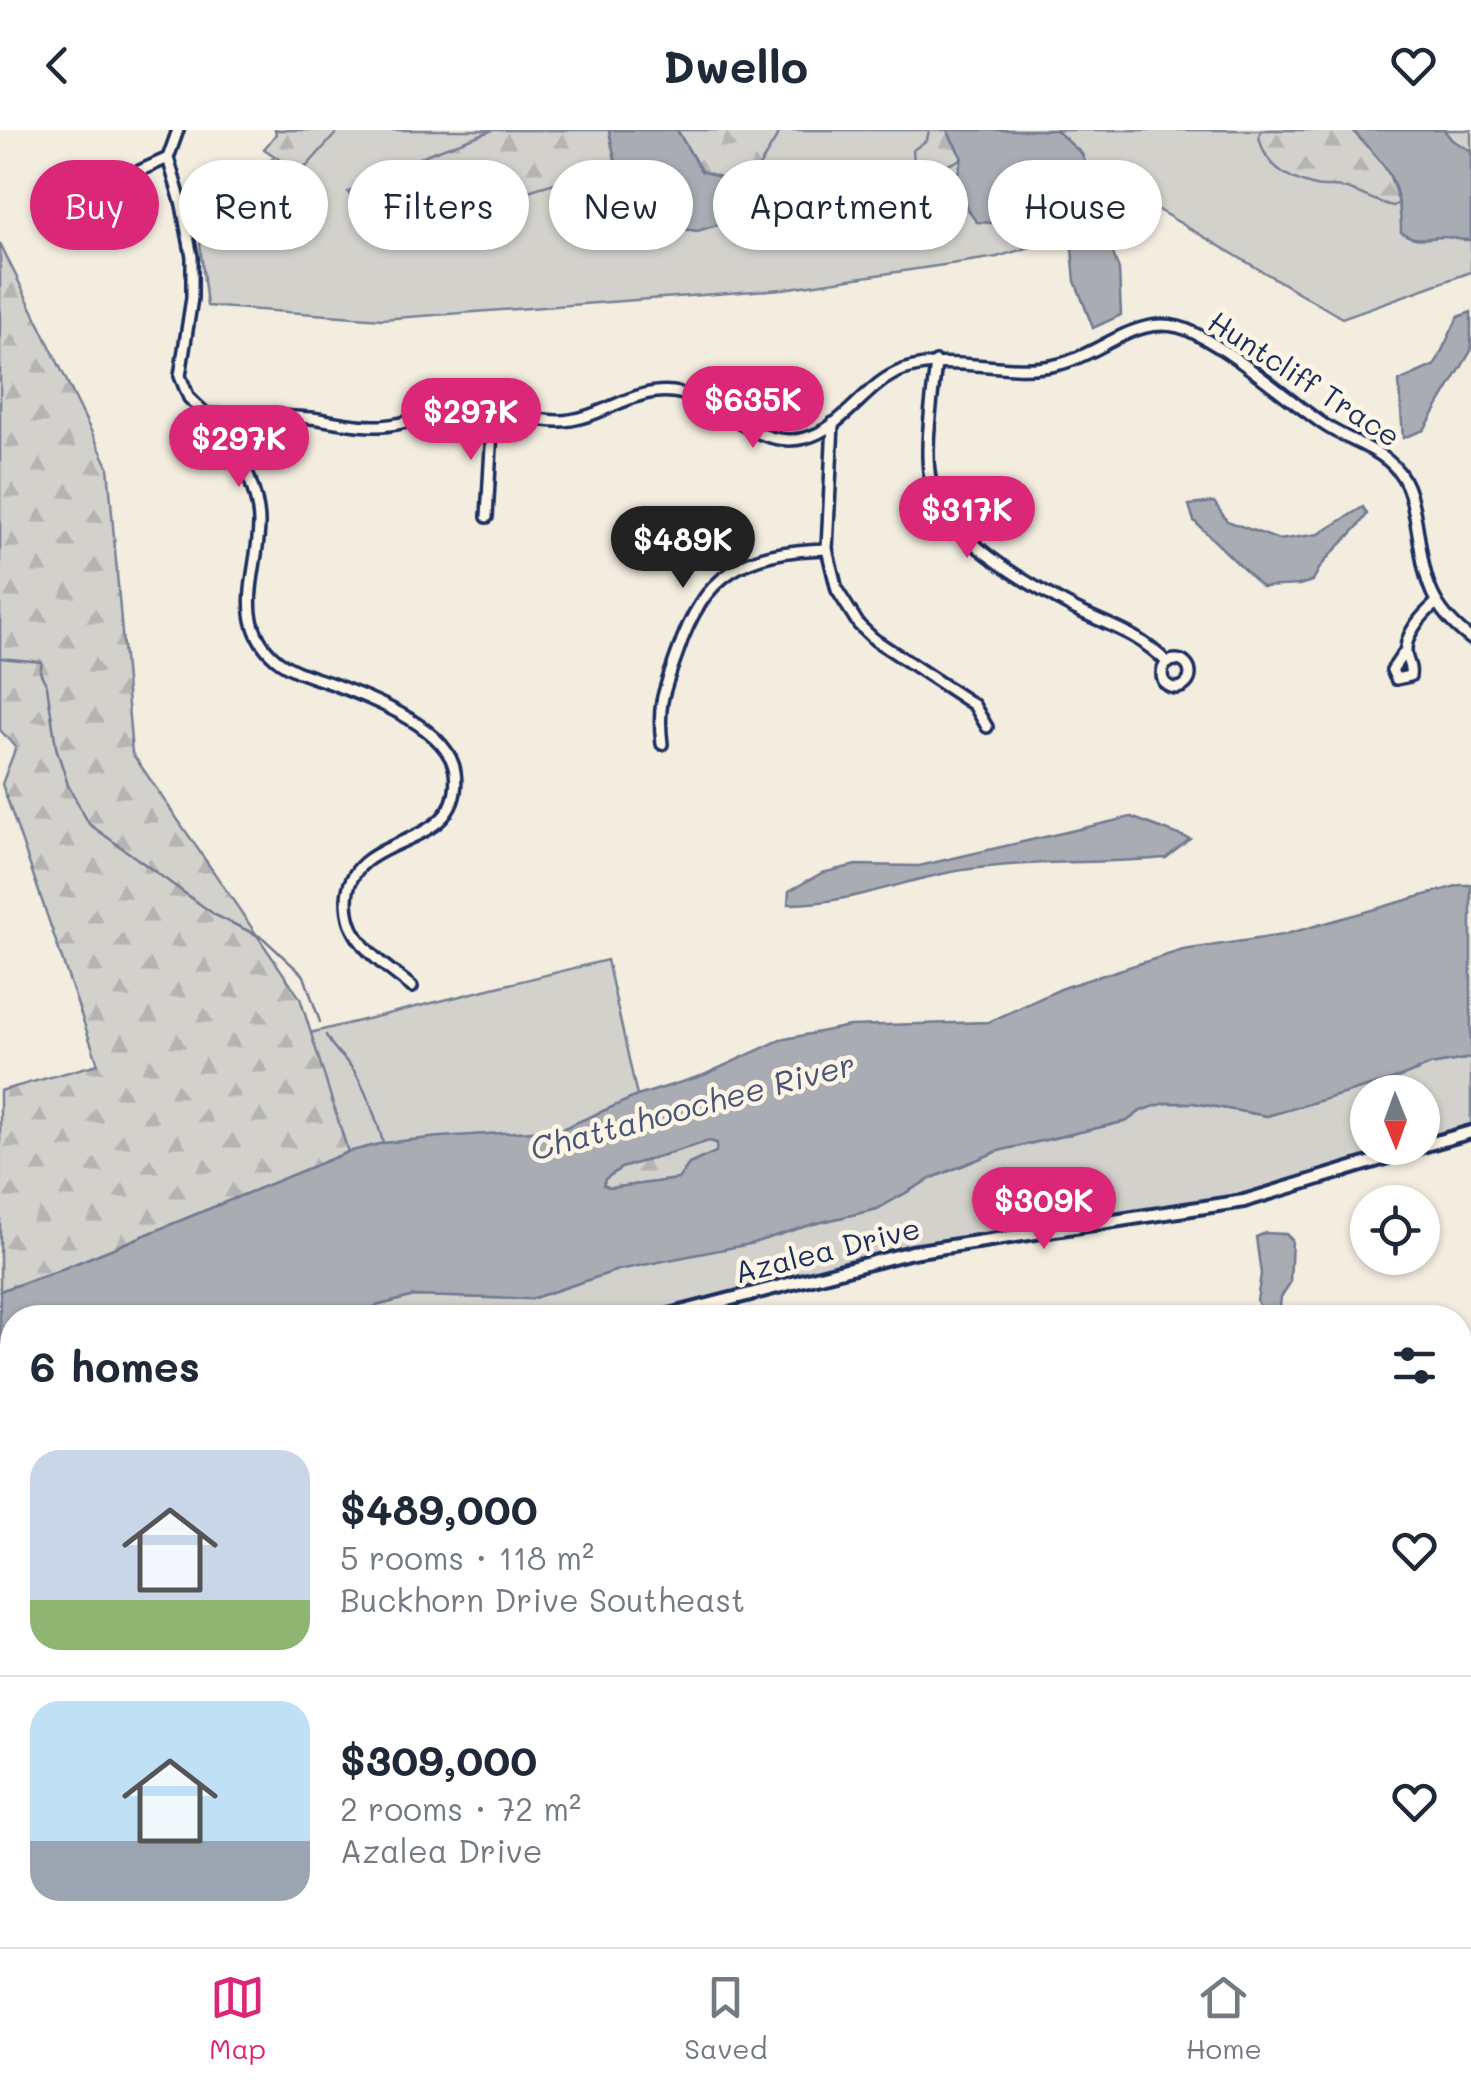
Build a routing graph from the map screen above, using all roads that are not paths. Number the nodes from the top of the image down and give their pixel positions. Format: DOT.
graph roads {
  1 [pos="178,130"];
  2 [pos="168,158"];
  3 [pos="159,162"];
  4 [pos="936,362"];
  5 [pos="494,412"];
  6 [pos="206,414"];
  7 [pos="252,417"];
  8 [pos="833,424"];
  9 [pos="246,472"];
  10 [pos="487,517"];
  11 [pos="827,549"];
  12 [pos="1434,604"];
  13 [pos="1471,639"];
  14 [pos="1405,650"];
  15 [pos="1168,664"];
  16 [pos="986,727"];
  17 [pos="662,744"];
  18 [pos="412,988"];
  19 [pos="1471,1132"];
  20 [pos="1440,1141"];
  21 [pos="1361,1165"];
  22 [pos="708,1305"];
  1 -- 2 [label="street"];
  2 -- 3 [label="street"];
  2 -- 6 [label="street"];
  4 -- 8 [label="street, Huntcliff Trace"];
  4 -- 12 [label="street, Huntcliff Trace"];
  4 -- 15 [label="street"];
  5 -- 7 [label="street, Huntcliff Trace"];
  5 -- 8 [label="street, Huntcliff Trace"];
  5 -- 10 [label="street"];
  6 -- 7 [label="street, Huntcliff Trace"];
  6 -- 9 [label="street"];
  7 -- 9 [label="street"];
  8 -- 11 [label="street"];
  9 -- 18 [label="street"];
  11 -- 16 [label="street"];
  11 -- 17 [label="street"];
  12 -- 13 [label="street"];
  12 -- 14 [label="street"];
  19 -- 20 [label="street, Azalea Drive"];
  21 -- 22 [label="street, Azalea Drive"];
}
